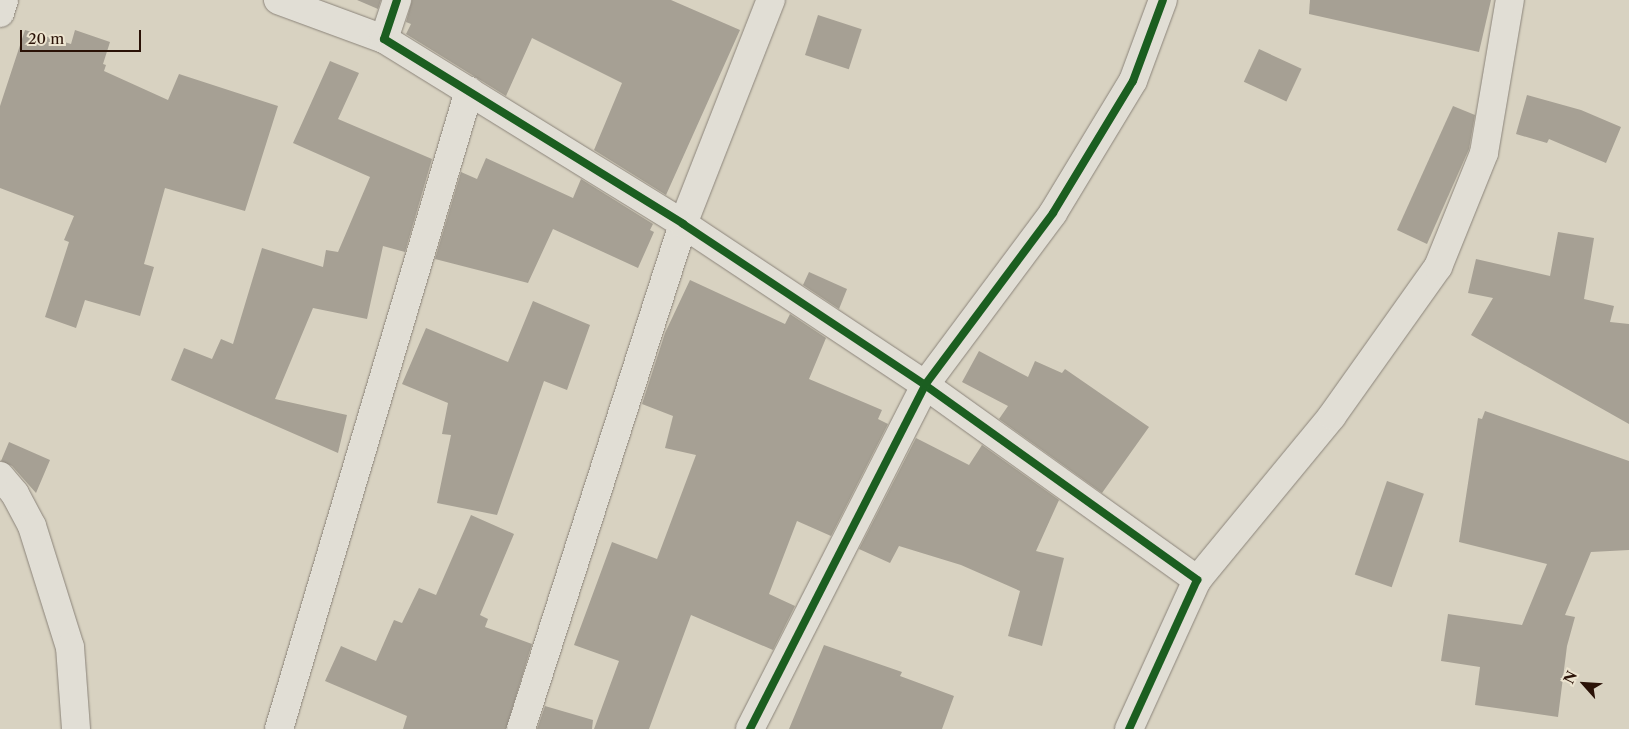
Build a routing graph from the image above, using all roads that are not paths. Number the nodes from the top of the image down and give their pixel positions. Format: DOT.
graph roads {
  1 [pos="4,0"];
  2 [pos="278,0"];
  3 [pos="397,0"];
  4 [pos="771,0"];
  5 [pos="1164,0"];
  6 [pos="1510,0"];
  7 [pos="0,13"];
  8 [pos="384,39"];
  9 [pos="469,91"];
  10 [pos="683,224"];
  11 [pos="925,385"];
  12 [pos="0,476"];
  13 [pos="1197,580"];
  14 [pos="76,729"];
  15 [pos="279,729"];
  16 [pos="521,729"];
  17 [pos="750,729"];
  18 [pos="1130,729"];
  1 -- 7 [label="street"];
  2 -- 8 [label="street"];
  3 -- 8 [label="street"];
  4 -- 10 [label="street"];
  5 -- 11 [label="street"];
  6 -- 13 [label="street"];
  8 -- 9 [label="street"];
  9 -- 10 [label="street"];
  9 -- 15 [label="street"];
  10 -- 11 [label="street"];
  10 -- 16 [label="street"];
  11 -- 13 [label="street"];
  11 -- 17 [label="street"];
  12 -- 14 [label="street"];
  13 -- 18 [label="street"];
}
